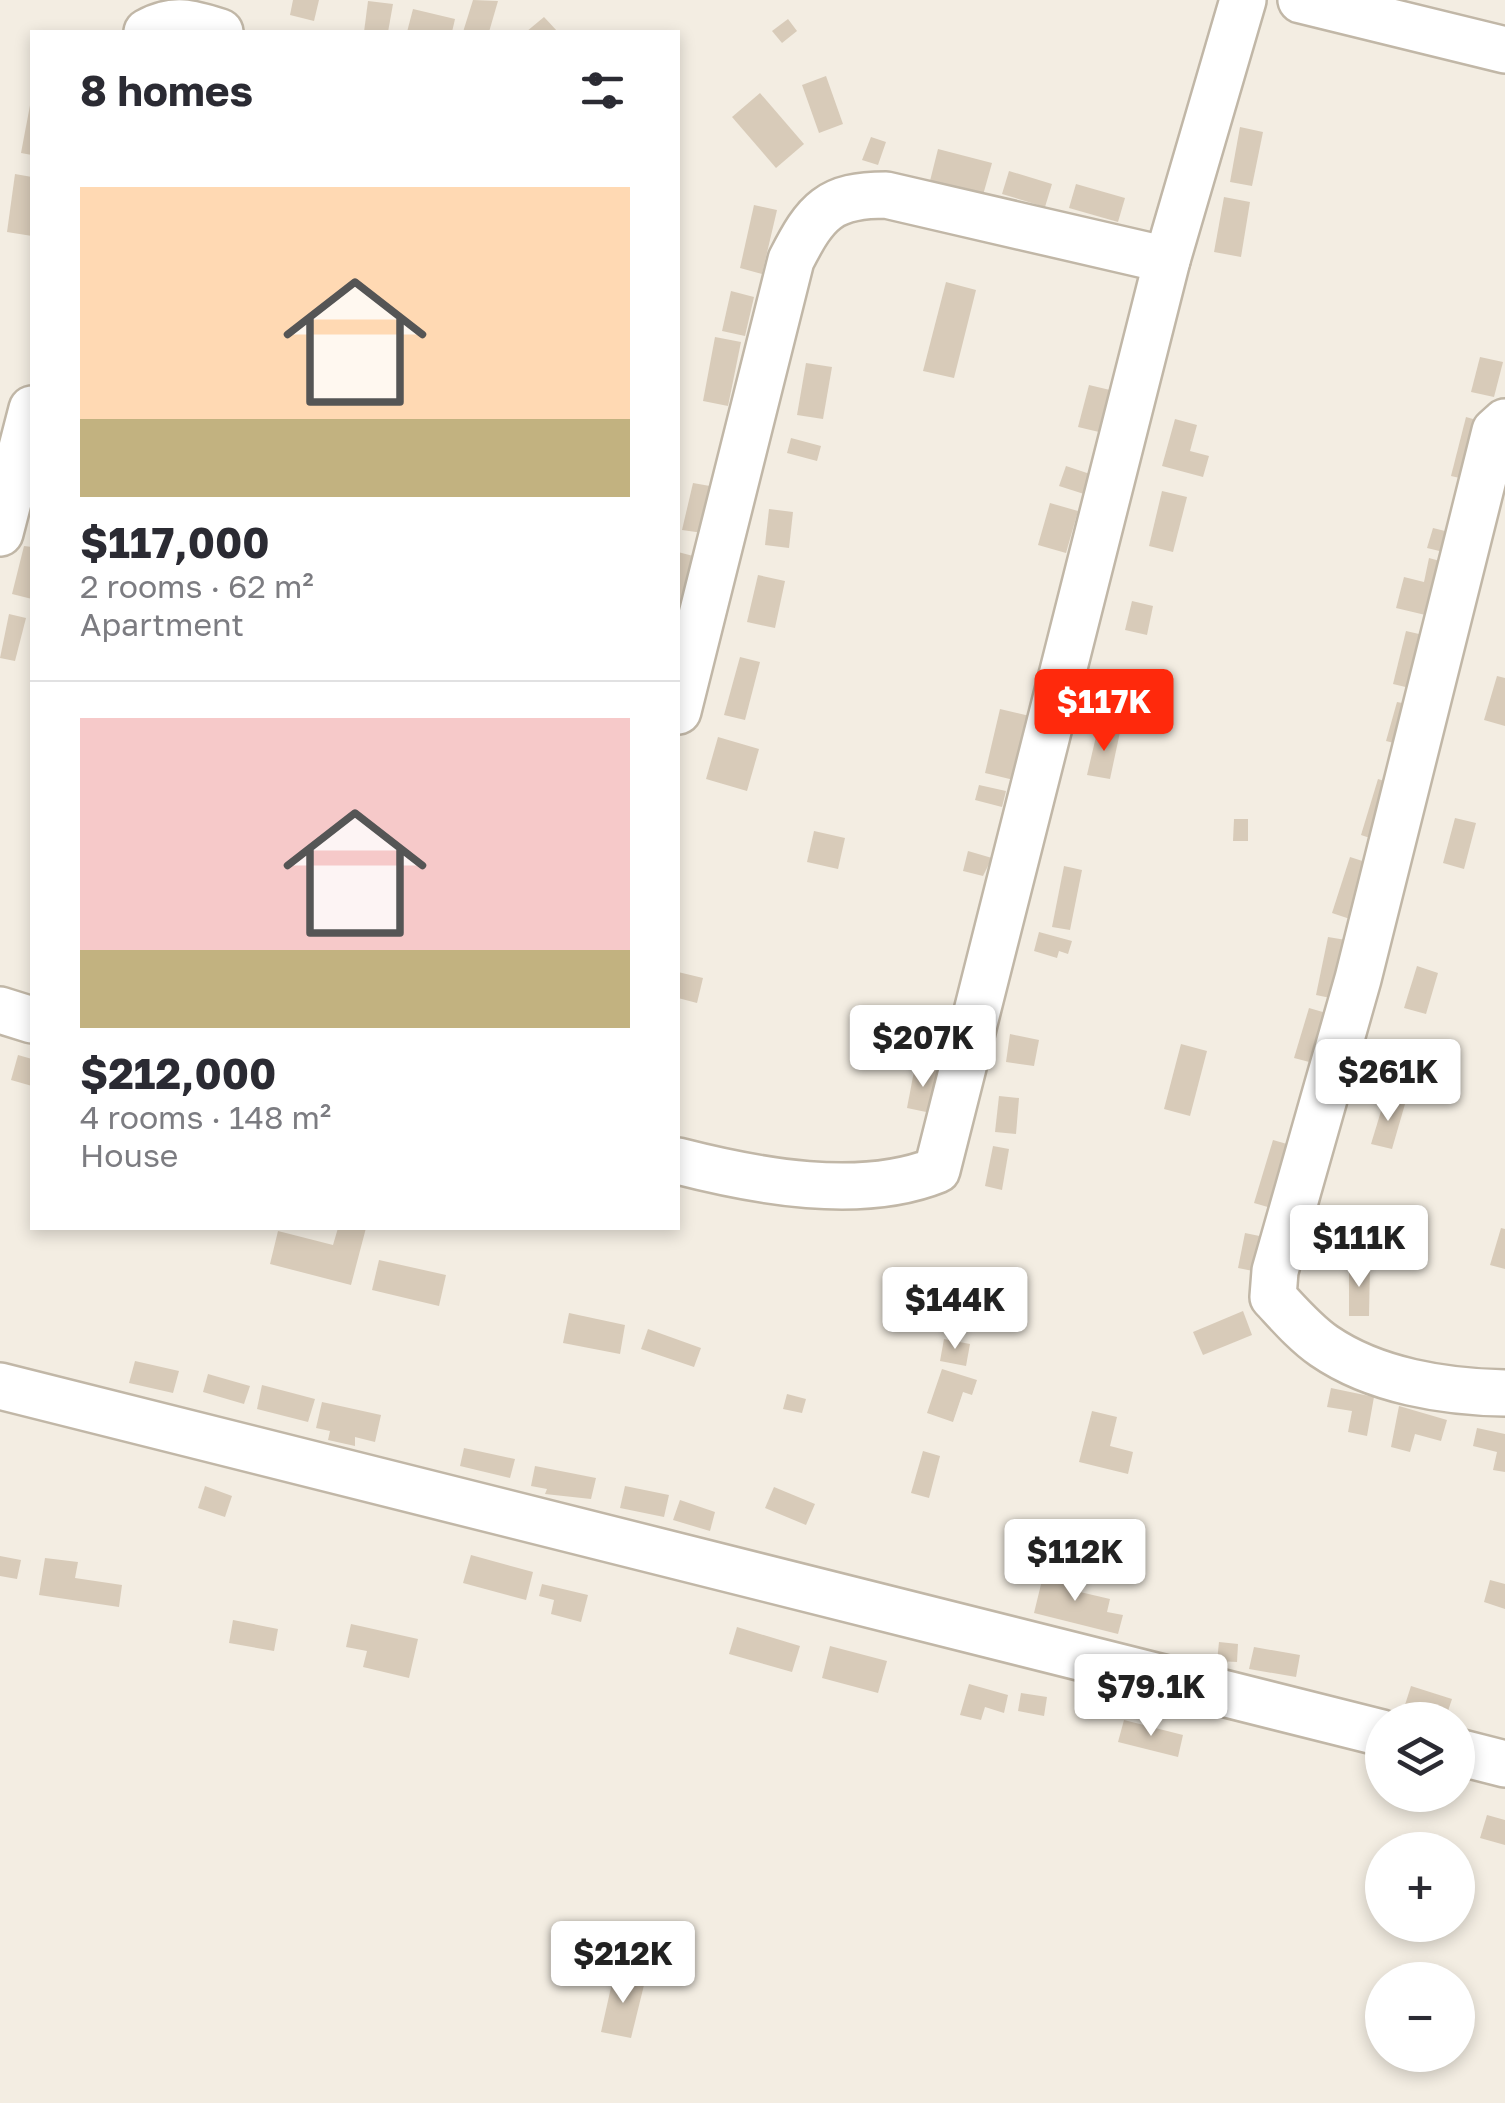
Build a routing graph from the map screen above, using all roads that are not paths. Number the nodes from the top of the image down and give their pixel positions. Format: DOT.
graph roads {
  1 [pos="1243,0"];
  2 [pos="1300,0"];
  3 [pos="151,30"];
  4 [pos="213,30"];
  5 [pos="1505,50"];
  6 [pos="1167,260"];
  7 [pos="30,417"];
  8 [pos="1505,422"];
  9 [pos="0,533"];
  10 [pos="680,703"];
  11 [pos="0,1010"];
  12 [pos="30,1019"];
  13 [pos="680,1162"];
  14 [pos="0,1386"];
  15 [pos="1505,1393"];
  16 [pos="1365,1729"];
  17 [pos="1475,1756"];
  18 [pos="1505,1764"];
  1 -- 6 [label="street"];
  2 -- 5 [label="street"];
  3 -- 4 [label="street"];
  6 -- 10 [label="street"];
  6 -- 13 [label="street"];
  7 -- 9 [label="street"];
  8 -- 15 [label="street"];
  11 -- 12 [label="street"];
  14 -- 16 [label="street"];
  17 -- 18 [label="street"];
}
